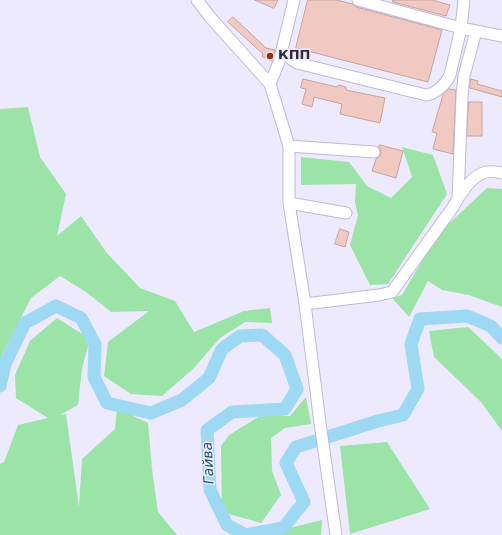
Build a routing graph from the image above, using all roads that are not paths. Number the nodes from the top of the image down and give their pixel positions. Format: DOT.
graph roads {
  1 [pos="197,0"];
  2 [pos="294,0"];
  3 [pos="358,0"];
  4 [pos="464,0"];
  5 [pos="461,28"];
  6 [pos="476,31"];
  7 [pos="502,36"];
  8 [pos="282,50"];
  9 [pos="270,84"];
  10 [pos="289,146"];
  11 [pos="374,152"];
  12 [pos="502,173"];
  13 [pos="458,198"];
  14 [pos="289,203"];
  15 [pos="346,213"];
  16 [pos="305,304"];
  17 [pos="336,535"];
  1 -- 9 [label="street"];
  2 -- 8 [label="street"];
  3 -- 5 [label="street"];
  4 -- 5 [label="street"];
  5 -- 6 [label="street"];
  5 -- 8 [label="street"];
  6 -- 7 [label="street"];
  6 -- 13 [label="street"];
  8 -- 9 [label="street"];
  9 -- 10 [label="street"];
  10 -- 11 [label="street"];
  10 -- 14 [label="street"];
  12 -- 13 [label="street"];
  13 -- 16 [label="street"];
  14 -- 15 [label="street"];
  14 -- 16 [label="street"];
  16 -- 17 [label="street"];
}
